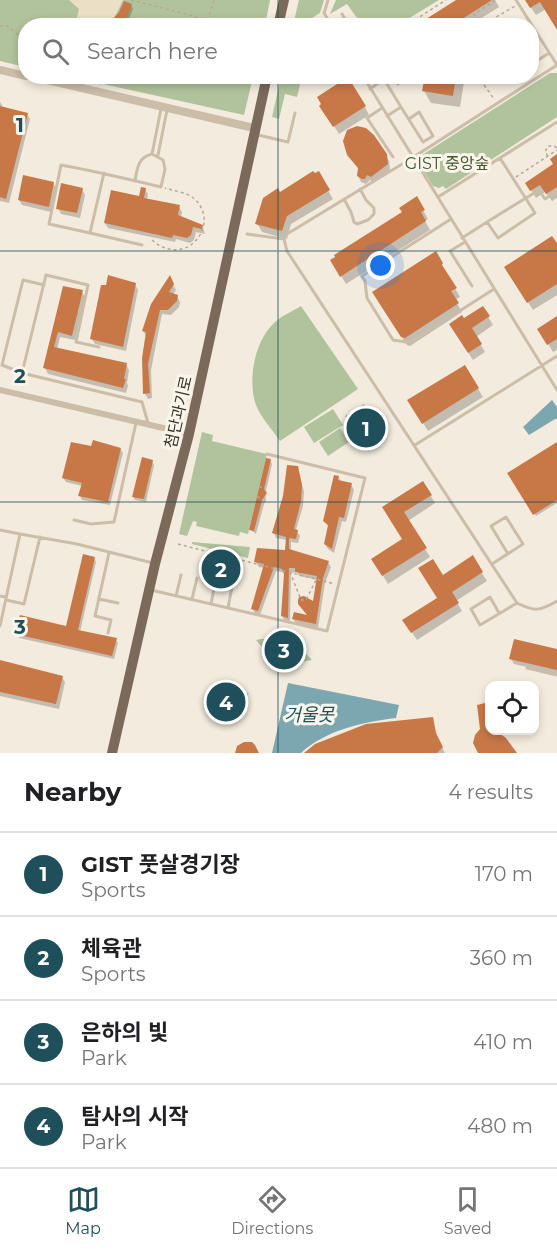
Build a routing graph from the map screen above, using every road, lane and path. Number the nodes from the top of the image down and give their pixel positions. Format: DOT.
graph roads {
  1 [pos="131,0"];
  2 [pos="214,0"];
  3 [pos="284,0"];
  4 [pos="328,0"];
  5 [pos="446,0"];
  6 [pos="496,0"];
  7 [pos="517,2"];
  8 [pos="342,14"];
  9 [pos="204,18"];
  10 [pos="208,18"];
  11 [pos="280,18"];
  12 [pos="327,18"];
  13 [pos="344,18"];
  14 [pos="419,18"];
  15 [pos="476,18"];
  16 [pos="494,18"];
  17 [pos="527,18"];
  18 [pos="0,26"];
  19 [pos="18,35"];
  20 [pos="539,37"];
  21 [pos="549,53"];
  22 [pos="539,59"];
  23 [pos="557,65"];
  24 [pos="0,70"];
  25 [pos="18,74"];
  26 [pos="539,77"];
  27 [pos="62,84"];
  28 [pos="265,84"];
  29 [pos="368,84"];
  30 [pos="377,84"];
  31 [pos="387,84"];
  32 [pos="483,84"];
  33 [pos="528,84"];
  34 [pos="370,88"];
  35 [pos="497,104"];
  36 [pos="401,107"];
  37 [pos="164,108"];
  38 [pos="382,108"];
  39 [pos="295,112"];
  40 [pos="387,116"];
  41 [pos="409,119"];
  42 [pos="557,122"];
  43 [pos="254,131"];
  44 [pos="557,149"];
  45 [pos="152,154"];
  46 [pos="158,155"];
  47 [pos="548,156"];
  48 [pos="393,157"];
  49 [pos="412,158"];
  50 [pos="500,158"];
  51 [pos="104,173"];
  52 [pos="513,179"];
  53 [pos="135,181"];
  54 [pos="161,187"];
  55 [pos="360,189"];
  56 [pos="557,191"];
  57 [pos="438,197"];
  58 [pos="525,198"];
  59 [pos="344,199"];
  60 [pos="451,219"];
  61 [pos="487,222"];
  62 [pos="90,233"];
  63 [pos="247,234"];
  64 [pos="284,239"];
  65 [pos="152,240"];
  66 [pos="464,240"];
  67 [pos="142,246"];
  68 [pos="44,285"];
  69 [pos="472,286"];
  70 [pos="494,289"];
  71 [pos="99,347"];
  72 [pos="557,356"];
  73 [pos="542,365"];
  74 [pos="22,373"];
  75 [pos="0,390"];
  76 [pos="557,390"];
  77 [pos="137,422"];
  78 [pos="148,424"];
  79 [pos="189,434"];
  80 [pos="415,445"];
  81 [pos="267,454"];
  82 [pos="259,487"];
  83 [pos="264,488"];
  84 [pos="257,497"];
  85 [pos="263,498"];
  86 [pos="74,520"];
  87 [pos="0,530"];
  88 [pos="20,534"];
  89 [pos="40,537"];
  90 [pos="178,544"];
  91 [pos="110,552"];
  92 [pos="508,554"];
  93 [pos="155,564"];
  94 [pos="492,564"];
  95 [pos="290,572"];
  96 [pos="181,575"];
  97 [pos="197,578"];
  98 [pos="316,579"];
  99 [pos="215,582"];
  100 [pos="339,585"];
  101 [pos="232,587"];
  102 [pos="149,589"];
  103 [pos="0,596"];
  104 [pos="176,596"];
  105 [pos="6,599"];
  106 [pos="99,599"];
  107 [pos="192,599"];
  108 [pos="557,601"];
  109 [pos="118,603"];
  110 [pos="211,603"];
  111 [pos="518,603"];
  112 [pos="228,608"];
  113 [pos="499,613"];
  114 [pos="0,626"];
  115 [pos="108,633"];
  116 [pos="527,668"];
  117 [pos="557,675"];
  118 [pos="112,753"];
  1 -- 9 [label="path"];
  2 -- 10 [label="path"];
  3 -- 11 [label="main road"];
  4 -- 12 [label="lane"];
  5 -- 14 [label="path"];
  6 -- 15 [label="path"];
  7 -- 16 [label="path"];
  7 -- 17 [label="lane"];
  8 -- 13 [label="lane"];
  18 -- 19 [label="path"];
  20 -- 21 [label="lane"];
  21 -- 22 [label="lane"];
  21 -- 23 [label="lane"];
  23 -- 26 [label="lane"];
  24 -- 25 [label="street"];
  27 -- 37 [label="street"];
  28 -- 43 [label="main road, 첨단과기로"];
  29 -- 34 [label="lane"];
  30 -- 34 [label="lane"];
  31 -- 36 [label="lane"];
  32 -- 35 [label="path"];
  33 -- 35 [label="lane"];
  34 -- 38 [label="lane"];
  35 -- 49 [label="lane"];
  36 -- 40 [label="lane"];
  36 -- 41 [label="lane"];
  37 -- 43 [label="street"];
  37 -- 45 [label="lane"];
  37 -- 46 [label="lane"];
  38 -- 40 [label="lane"];
  38 -- 48 [label="lane"];
  39 -- 43 [label="lane"];
  40 -- 49 [label="lane"];
  41 -- 41 [label="lane"];
  42 -- 50 [label="lane"];
  43 -- 79 [label="main road, 첨단과기로"];
  44 -- 47 [label="path"];
  44 -- 47 [label="path"];
  45 -- 46 [label="lane"];
  45 -- 53 [label="lane"];
  46 -- 54 [label="lane"];
  47 -- 52 [label="path"];
  49 -- 55 [label="lane"];
  49 -- 57 [label="lane"];
  50 -- 52 [label="lane"];
  50 -- 57 [label="lane"];
  51 -- 53 [label="lane"];
  51 -- 62 [label="lane"];
  51 -- 62 [label="lane"];
  52 -- 58 [label="lane"];
  53 -- 54 [label="lane"];
  54 -- 65 [label="path"];
  55 -- 59 [label="lane"];
  55 -- 59 [label="lane"];
  56 -- 58 [label="lane"];
  57 -- 60 [label="lane"];
  58 -- 61 [label="lane"];
  58 -- 61 [label="lane"];
  59 -- 64 [label="lane"];
  60 -- 66 [label="lane"];
  60 -- 70 [label="lane"];
  61 -- 66 [label="lane"];
  62 -- 67 [label="lane"];
  63 -- 64 [label="lane"];
  64 -- 80 [label="lane"];
  66 -- 69 [label="lane"];
  66 -- 70 [label="lane"];
  68 -- 71 [label="lane"];
  68 -- 74 [label="lane"];
  68 -- 74 [label="lane"];
  70 -- 73 [label="lane"];
  72 -- 73 [label="lane"];
  73 -- 76 [label="lane"];
  73 -- 80 [label="lane"];
  74 -- 78 [label="lane"];
  75 -- 77 [label="street"];
  77 -- 78 [label="street"];
  77 -- 86 [label="lane"];
  78 -- 79 [label="street"];
  79 -- 93 [label="main road, 첨단과기로"];
  80 -- 94 [label="lane"];
  81 -- 100 [label="lane"];
  82 -- 83 [label="path"];
  84 -- 85 [label="path"];
  87 -- 88 [label="lane"];
  88 -- 89 [label="lane"];
  88 -- 105 [label="lane"];
  89 -- 91 [label="lane"];
  89 -- 105 [label="lane"];
  90 -- 95 [label="path"];
  91 -- 93 [label="lane"];
  91 -- 106 [label="lane"];
  92 -- 92 [label="lane"];
  92 -- 94 [label="lane"];
  93 -- 102 [label="main road, 첨단과기로"];
  94 -- 111 [label="lane"];
  95 -- 98 [label="path"];
  95 -- 98 [label="path"];
  96 -- 104 [label="lane"];
  97 -- 107 [label="lane"];
  98 -- 100 [label="path"];
  99 -- 110 [label="lane"];
  100 -- 112 [label="lane"];
  101 -- 112 [label="lane"];
  102 -- 104 [label="lane"];
  102 -- 118 [label="main road, 첨단과기로"];
  103 -- 105 [label="lane"];
  104 -- 107 [label="lane"];
  105 -- 114 [label="lane"];
  106 -- 109 [label="lane"];
  106 -- 115 [label="lane"];
  107 -- 110 [label="lane"];
  108 -- 111 [label="lane"];
  110 -- 112 [label="lane"];
  111 -- 113 [label="lane"];
  113 -- 113 [label="lane"];
  116 -- 117 [label="lane"];
}
